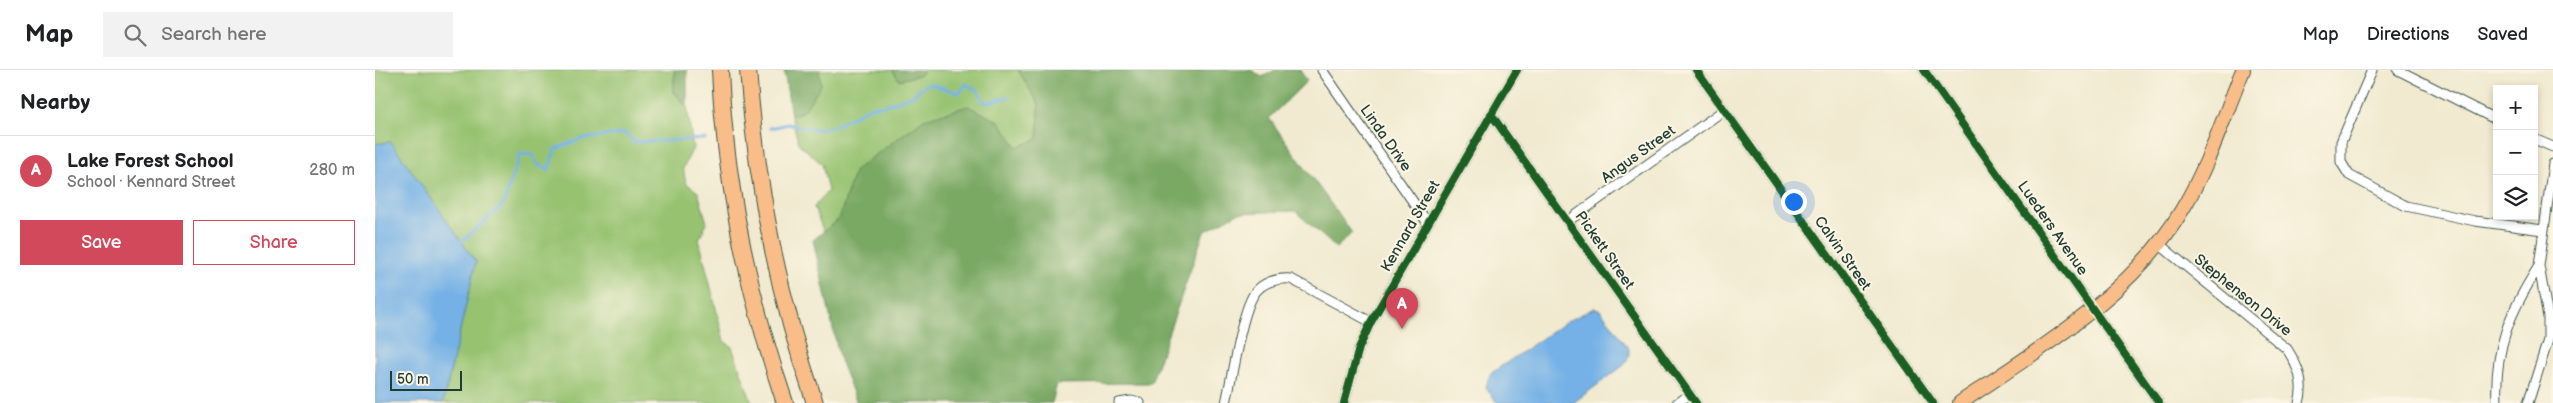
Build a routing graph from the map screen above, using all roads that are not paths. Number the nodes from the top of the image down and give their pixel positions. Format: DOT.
graph roads {
  1 [pos="720,70"];
  2 [pos="748,70"];
  3 [pos="1321,70"];
  4 [pos="1517,70"];
  5 [pos="1696,70"];
  6 [pos="1924,70"];
  7 [pos="2243,70"];
  8 [pos="2371,70"];
  9 [pos="2398,70"];
  10 [pos="1724,110"];
  11 [pos="1491,114"];
  12 [pos="2493,118"];
  13 [pos="2538,141"];
  14 [pos="2553,147"];
  15 [pos="2553,164"];
  16 [pos="1427,222"];
  17 [pos="1568,222"];
  18 [pos="2543,230"];
  19 [pos="2159,244"];
  20 [pos="2539,266"];
  21 [pos="2093,309"];
  22 [pos="1371,322"];
  23 [pos="2550,339"];
  24 [pos="1690,394"];
  25 [pos="785,403"];
  26 [pos="815,403"];
  27 [pos="1119,403"];
  28 [pos="1140,403"];
  29 [pos="1226,403"];
  30 [pos="1344,403"];
  31 [pos="1677,403"];
  32 [pos="1696,403"];
  33 [pos="1933,403"];
  34 [pos="1960,403"];
  35 [pos="2159,403"];
  36 [pos="2299,403"];
  37 [pos="2497,403"];
  38 [pos="2528,403"];
  1 -- 25 [label="highway"];
  2 -- 26 [label="highway"];
  3 -- 16 [label="street, Linda Drive"];
  4 -- 11 [label="street, Kennard Street"];
  5 -- 10 [label="street, Calvin Street"];
  6 -- 21 [label="street, Lueders Avenue"];
  7 -- 19 [label="main road"];
  8 -- 18 [label="street"];
  9 -- 12 [label="street"];
  10 -- 17 [label="street, Angus Street"];
  10 -- 33 [label="street, Calvin Street"];
  11 -- 16 [label="street, Kennard Street"];
  11 -- 17 [label="street, Pickett Street"];
  13 -- 14 [label="street"];
  15 -- 18 [label="street"];
  16 -- 22 [label="street, Kennard Street"];
  17 -- 24 [label="street, Pickett Street"];
  18 -- 20 [label="street"];
  19 -- 21 [label="main road"];
  19 -- 36 [label="street, Stephenson Drive"];
  20 -- 23 [label="street"];
  20 -- 37 [label="street"];
  21 -- 34 [label="main road"];
  21 -- 35 [label="street, Lueders Avenue"];
  22 -- 29 [label="street"];
  22 -- 30 [label="street, Kennard Street"];
  23 -- 38 [label="street"];
  24 -- 31 [label="street"];
  24 -- 32 [label="street, Pickett Street"];
  27 -- 28 [label="street"];
}
